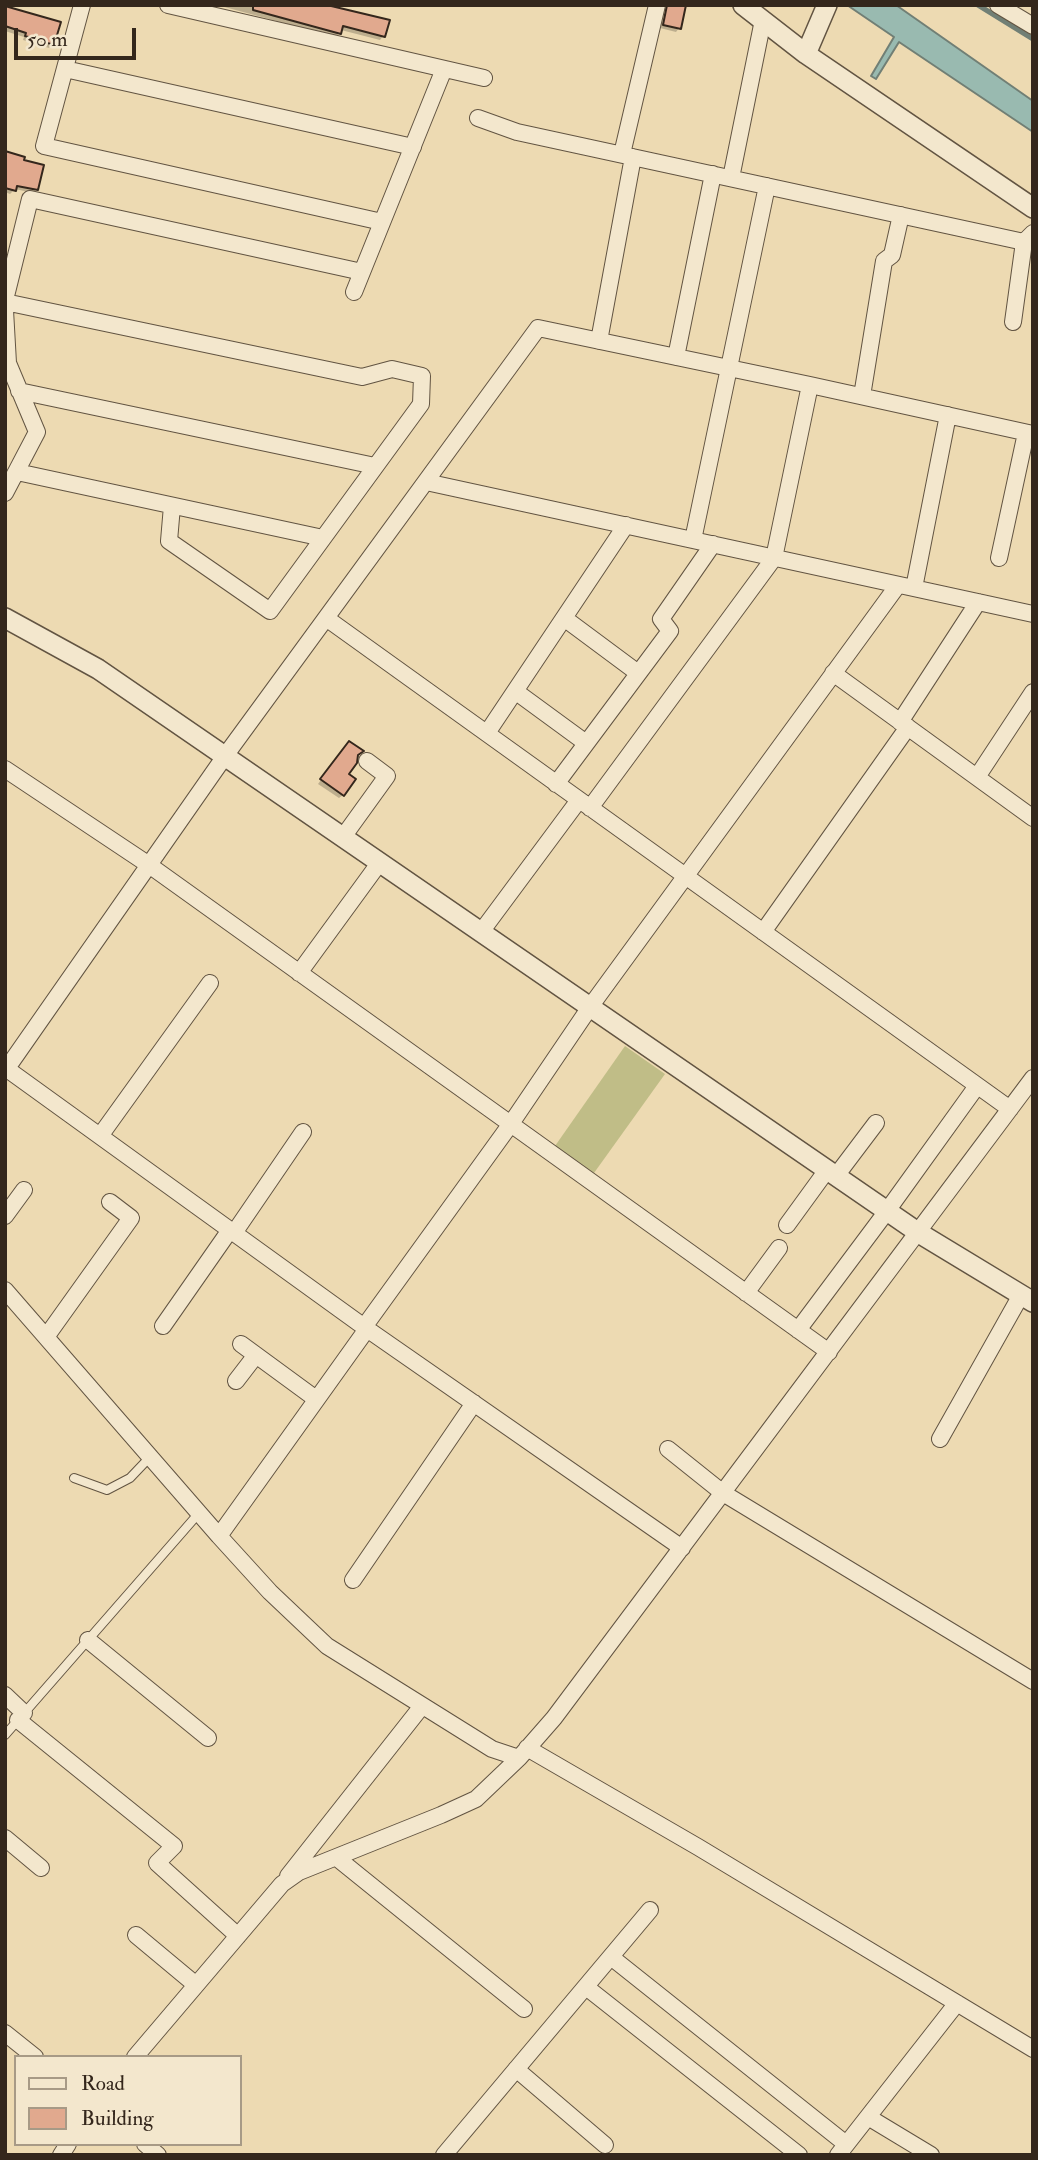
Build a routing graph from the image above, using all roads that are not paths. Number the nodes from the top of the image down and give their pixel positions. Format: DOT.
graph roads {
  1 [pos="168,5"];
  2 [pos="657,5"];
  3 [pos="743,5"];
  4 [pos="827,5"];
  5 [pos="998,5"];
  6 [pos="76,7"];
  7 [pos="763,20"];
  8 [pos="1033,26"];
  9 [pos="806,54"];
  10 [pos="65,69"];
  11 [pos="444,69"];
  12 [pos="484,78"];
  13 [pos="478,118"];
  14 [pos="413,147"];
  15 [pos="628,156"];
  16 [pos="713,174"];
  17 [pos="731,178"];
  18 [pos="767,186"];
  19 [pos="1033,208"];
  20 [pos="901,215"];
  21 [pos="382,222"];
  22 [pos="1028,237"];
  23 [pos="12,244"];
  24 [pos="362,272"];
  25 [pos="354,292"];
  26 [pos="5,301"];
  27 [pos="5,310"];
  28 [pos="1013,322"];
  29 [pos="599,341"];
  30 [pos="676,357"];
  31 [pos="6,363"];
  32 [pos="728,368"];
  33 [pos="810,384"];
  34 [pos="19,391"];
  35 [pos="862,396"];
  36 [pos="948,415"];
  37 [pos="1030,433"];
  38 [pos="376,466"];
  39 [pos="17,472"];
  40 [pos="426,482"];
  41 [pos="5,494"];
  42 [pos="172,506"];
  43 [pos="626,525"];
  44 [pos="323,538"];
  45 [pos="693,540"];
  46 [pos="713,544"];
  47 [pos="774,558"];
  48 [pos="999,558"];
  49 [pos="906,586"];
  50 [pos="978,602"];
  51 [pos="1033,614"];
  52 [pos="5,618"];
  53 [pos="326,618"];
  54 [pos="564,618"];
  55 [pos="638,673"];
  56 [pos="833,673"];
  57 [pos="515,691"];
  58 [pos="1033,692"];
  59 [pos="904,725"];
  60 [pos="487,733"];
  61 [pos="586,743"];
  62 [pos="225,756"];
  63 [pos="367,761"];
  64 [pos="5,769"];
  65 [pos="977,777"];
  66 [pos="556,784"];
  67 [pos="584,804"];
  68 [pos="1033,818"];
  69 [pos="343,837"];
  70 [pos="380,862"];
  71 [pos="149,865"];
  72 [pos="686,877"];
  73 [pos="481,932"];
  74 [pos="763,932"];
  75 [pos="299,973"];
  76 [pos="210,983"];
  77 [pos="590,1007"];
  78 [pos="6,1070"];
  79 [pos="1033,1078"];
  80 [pos="977,1086"];
  81 [pos="1010,1109"];
  82 [pos="876,1123"];
  83 [pos="510,1125"];
  84 [pos="303,1132"];
  85 [pos="100,1136"];
  86 [pos="832,1173"];
  87 [pos="24,1191"];
  88 [pos="110,1202"];
  89 [pos="887,1211"];
  90 [pos="5,1216"];
  91 [pos="787,1225"];
  92 [pos="232,1231"];
  93 [pos="919,1233"];
  94 [pos="779,1248"];
  95 [pos="5,1290"];
  96 [pos="746,1293"];
  97 [pos="1027,1298"];
  98 [pos="163,1326"];
  99 [pos="365,1328"];
  100 [pos="798,1330"];
  101 [pos="46,1337"];
  102 [pos="241,1344"];
  103 [pos="829,1352"];
  104 [pos="256,1355"];
  105 [pos="236,1381"];
  106 [pos="316,1399"];
  107 [pos="474,1404"];
  108 [pos="940,1439"];
  109 [pos="668,1449"];
  110 [pos="150,1457"];
  111 [pos="74,1478"];
  112 [pos="723,1493"];
  113 [pos="199,1513"];
  114 [pos="219,1536"];
  115 [pos="682,1548"];
  116 [pos="353,1580"];
  117 [pos="88,1640"];
  118 [pos="1033,1681"];
  119 [pos="5,1695"];
  120 [pos="422,1706"];
  121 [pos="21,1716"];
  122 [pos="5,1735"];
  123 [pos="208,1738"];
  124 [pos="523,1753"];
  125 [pos="5,1838"];
  126 [pos="337,1857"];
  127 [pos="41,1868"];
  128 [pos="282,1884"];
  129 [pos="650,1910"];
  130 [pos="136,1935"];
  131 [pos="238,1936"];
  132 [pos="611,1957"];
  133 [pos="196,1985"];
  134 [pos="586,1987"];
  135 [pos="957,2003"];
  136 [pos="524,2009"];
  137 [pos="5,2033"];
  138 [pos="1033,2049"];
  139 [pos="32,2055"];
  140 [pos="137,2055"];
  141 [pos="516,2069"];
  142 [pos="867,2117"];
  143 [pos="605,2145"];
  144 [pos="842,2149"];
  145 [pos="444,2155"];
  146 [pos="799,2155"];
  147 [pos="931,2155"];
  1 -- 11 [label="street"];
  2 -- 15 [label="street"];
  3 -- 7 [label="street"];
  4 -- 9 [label="street"];
  5 -- 8 [label="street"];
  6 -- 10 [label="street"];
  7 -- 9 [label="street"];
  7 -- 17 [label="street"];
  9 -- 19 [label="street"];
  10 -- 14 [label="street"];
  10 -- 21 [label="street"];
  11 -- 12 [label="street"];
  11 -- 14 [label="street"];
  13 -- 15 [label="street"];
  14 -- 21 [label="street"];
  15 -- 16 [label="street"];
  15 -- 29 [label="street"];
  16 -- 17 [label="street"];
  16 -- 30 [label="street"];
  17 -- 18 [label="street"];
  18 -- 20 [label="street"];
  18 -- 32 [label="street"];
  20 -- 22 [label="street"];
  20 -- 35 [label="street"];
  21 -- 24 [label="street"];
  22 -- 28 [label="street"];
  23 -- 24 [label="street"];
  23 -- 26 [label="street"];
  24 -- 25 [label="street"];
  26 -- 38 [label="street"];
  27 -- 31 [label="street"];
  29 -- 30 [label="street"];
  29 -- 40 [label="street"];
  30 -- 32 [label="street"];
  31 -- 34 [label="street"];
  32 -- 33 [label="street"];
  32 -- 45 [label="street"];
  33 -- 35 [label="street"];
  33 -- 47 [label="street"];
  34 -- 38 [label="street"];
  34 -- 39 [label="street"];
  35 -- 36 [label="street"];
  36 -- 37 [label="street"];
  36 -- 49 [label="street"];
  37 -- 48 [label="street"];
  38 -- 44 [label="street"];
  39 -- 41 [label="street"];
  39 -- 42 [label="street"];
  40 -- 43 [label="street"];
  40 -- 53 [label="street"];
  42 -- 44 [label="street"];
  42 -- 44 [label="street"];
  43 -- 45 [label="street"];
  43 -- 54 [label="street"];
  45 -- 46 [label="street"];
  46 -- 47 [label="street"];
  46 -- 55 [label="street"];
  47 -- 49 [label="street"];
  47 -- 67 [label="street"];
  49 -- 50 [label="street"];
  49 -- 56 [label="street"];
  50 -- 51 [label="street"];
  50 -- 59 [label="street"];
  52 -- 62 [label="street"];
  53 -- 60 [label="street"];
  53 -- 62 [label="street"];
  54 -- 55 [label="street"];
  54 -- 57 [label="street"];
  55 -- 61 [label="street"];
  56 -- 59 [label="street"];
  56 -- 72 [label="street"];
  57 -- 60 [label="street"];
  57 -- 61 [label="street"];
  58 -- 65 [label="street"];
  59 -- 65 [label="street"];
  59 -- 74 [label="street"];
  60 -- 66 [label="street"];
  61 -- 66 [label="street"];
  62 -- 69 [label="street"];
  62 -- 71 [label="street"];
  63 -- 69 [label="street"];
  64 -- 71 [label="street"];
  65 -- 68 [label="street"];
  66 -- 67 [label="street"];
  67 -- 72 [label="street"];
  67 -- 73 [label="street"];
  69 -- 70 [label="street"];
  70 -- 73 [label="street"];
  70 -- 75 [label="street"];
  71 -- 75 [label="street"];
  71 -- 78 [label="street"];
  72 -- 74 [label="street"];
  72 -- 77 [label="street"];
  73 -- 77 [label="street"];
  74 -- 80 [label="street"];
  75 -- 83 [label="street"];
  76 -- 85 [label="street"];
  77 -- 83 [label="street"];
  77 -- 86 [label="street"];
  78 -- 85 [label="street"];
  79 -- 81 [label="street"];
  80 -- 81 [label="street"];
  80 -- 89 [label="street"];
  81 -- 93 [label="street"];
  82 -- 86 [label="street"];
  83 -- 96 [label="street"];
  83 -- 99 [label="street"];
  84 -- 92 [label="street"];
  85 -- 92 [label="street"];
  86 -- 89 [label="street"];
  86 -- 91 [label="street"];
  87 -- 90 [label="street"];
  88 -- 101 [label="street"];
  89 -- 93 [label="street"];
  89 -- 100 [label="street"];
  92 -- 98 [label="street"];
  92 -- 99 [label="street"];
  93 -- 97 [label="street"];
  93 -- 103 [label="street"];
  94 -- 96 [label="street"];
  95 -- 101 [label="street"];
  96 -- 100 [label="street"];
  97 -- 108 [label="street"];
  99 -- 106 [label="street"];
  99 -- 107 [label="street"];
  100 -- 103 [label="street"];
  101 -- 110 [label="street"];
  102 -- 104 [label="street"];
  103 -- 112 [label="street"];
  104 -- 105 [label="street"];
  104 -- 106 [label="street"];
  106 -- 114 [label="street"];
  107 -- 115 [label="street"];
  107 -- 116 [label="street"];
  109 -- 112 [label="street"];
  110 -- 111 [label="lane"];
  110 -- 113 [label="street"];
  112 -- 115 [label="street"];
  112 -- 118 [label="street"];
  113 -- 114 [label="street"];
  113 -- 117 [label="lane"];
  114 -- 120 [label="street"];
  115 -- 124 [label="street"];
  117 -- 121 [label="lane"];
  117 -- 123 [label="street"];
  119 -- 121 [label="street"];
  120 -- 124 [label="street"];
  120 -- 128 [label="street"];
  121 -- 122 [label="lane"];
  121 -- 131 [label="street"];
  124 -- 126 [label="street"];
  124 -- 135 [label="street"];
  125 -- 127 [label="street"];
  126 -- 128 [label="street"];
  126 -- 136 [label="street"];
  128 -- 131 [label="street"];
  129 -- 132 [label="street"];
  130 -- 133 [label="street"];
  131 -- 133 [label="street"];
  132 -- 134 [label="street"];
  132 -- 144 [label="street"];
  133 -- 140 [label="street"];
  134 -- 141 [label="street"];
  134 -- 146 [label="street"];
  135 -- 138 [label="street"];
  135 -- 142 [label="street"];
  137 -- 139 [label="street"];
  141 -- 143 [label="street"];
  141 -- 145 [label="street"];
  142 -- 144 [label="street"];
  142 -- 147 [label="street"];
}
